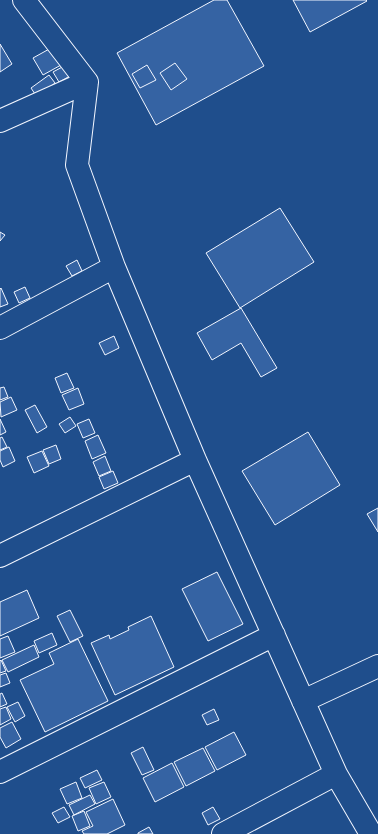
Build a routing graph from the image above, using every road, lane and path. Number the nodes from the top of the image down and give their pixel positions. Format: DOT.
graph roads {
  1 [pos="24,0"];
  2 [pos="87,82"];
  3 [pos="0,121"];
  4 [pos="114,267"];
  5 [pos="0,328"];
  6 [pos="195,460"];
  7 [pos="0,556"];
  8 [pos="274,636"];
  9 [pos="378,666"];
  10 [pos="303,701"];
  11 [pos="0,772"];
  12 [pos="336,774"];
  13 [pos="223,834"];
  14 [pos="371,834"];
  1 -- 2 [label="street"];
  2 -- 3 [label="street"];
  2 -- 4 [label="street"];
  4 -- 5 [label="street"];
  4 -- 6 [label="street"];
  6 -- 7 [label="street"];
  6 -- 8 [label="street"];
  8 -- 10 [label="street"];
  8 -- 11 [label="street"];
  9 -- 10 [label="street"];
  10 -- 12 [label="street"];
  12 -- 13 [label="street"];
  12 -- 14 [label="street"];
}
